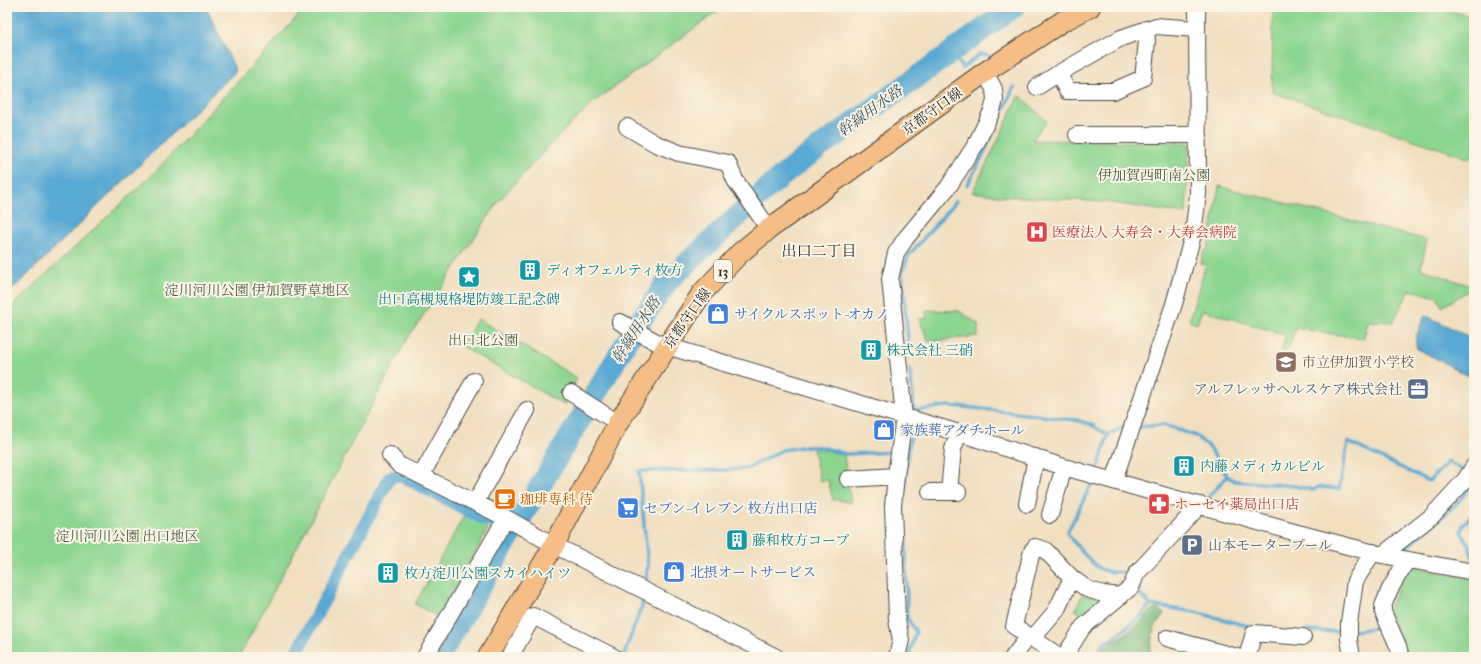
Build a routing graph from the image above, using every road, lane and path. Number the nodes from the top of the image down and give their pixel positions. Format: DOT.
graph roads {
  1 [pos="1090,7"];
  2 [pos="1197,7"];
  3 [pos="1197,28"];
  4 [pos="1146,29"];
  5 [pos="985,72"];
  6 [pos="1059,72"];
  7 [pos="1037,87"];
  8 [pos="627,127"];
  9 [pos="1077,135"];
  10 [pos="1199,135"];
  11 [pos="767,226"];
  12 [pos="620,322"];
  13 [pos="664,345"];
  14 [pos="474,380"];
  15 [pos="571,393"];
  16 [pos="527,410"];
  17 [pos="904,417"];
  18 [pos="614,421"];
  19 [pos="959,433"];
  20 [pos="390,455"];
  21 [pos="1036,457"];
  22 [pos="1474,466"];
  23 [pos="1064,467"];
  24 [pos="421,476"];
  25 [pos="896,476"];
  26 [pos="848,479"];
  27 [pos="1114,480"];
  28 [pos="930,492"];
  29 [pos="476,503"];
  30 [pos="1027,504"];
  31 [pos="1200,505"];
  32 [pos="1050,515"];
  33 [pos="506,518"];
  34 [pos="548,541"];
  35 [pos="1392,557"];
  36 [pos="1474,572"];
  37 [pos="1072,578"];
  38 [pos="1121,596"];
  39 [pos="1031,637"];
  40 [pos="1303,637"];
  41 [pos="1167,638"];
  42 [pos="748,650"];
  43 [pos="1215,654"];
  44 [pos="425,657"];
  45 [pos="488,657"];
  46 [pos="510,657"];
  47 [pos="614,657"];
  48 [pos="776,657"];
  49 [pos="897,657"];
  50 [pos="1012,657"];
  51 [pos="1060,657"];
  52 [pos="1064,657"];
  53 [pos="1237,657"];
  54 [pos="1247,657"];
  55 [pos="1352,657"];
  56 [pos="1401,657"];
  1 -- 5 [label="main road, 京都守口線 / 13"];
  2 -- 3 [label="street"];
  3 -- 4 [label="street"];
  3 -- 10 [label="street"];
  4 -- 6 [label="street"];
  4 -- 6 [label="street"];
  5 -- 11 [label="main road, 京都守口線 / 13"];
  5 -- 17 [label="street"];
  6 -- 7 [label="street"];
  8 -- 11 [label="street"];
  9 -- 10 [label="street"];
  10 -- 27 [label="street"];
  11 -- 13 [label="main road, 京都守口線 / 13"];
  12 -- 13 [label="street"];
  13 -- 17 [label="street"];
  13 -- 18 [label="main road, 京都守口線 / 13"];
  14 -- 24 [label="street"];
  15 -- 18 [label="street"];
  16 -- 29 [label="street"];
  17 -- 19 [label="street"];
  17 -- 25 [label="street"];
  18 -- 34 [label="main road, 京都守口線 / 13"];
  19 -- 21 [label="street"];
  19 -- 28 [label="street"];
  20 -- 24 [label="street"];
  21 -- 23 [label="street"];
  21 -- 30 [label="street"];
  22 -- 35 [label="street"];
  23 -- 27 [label="street"];
  23 -- 32 [label="street"];
  24 -- 29 [label="street"];
  25 -- 26 [label="street"];
  25 -- 49 [label="street"];
  27 -- 31 [label="street"];
  29 -- 33 [label="street"];
  31 -- 35 [label="street"];
  31 -- 38 [label="street"];
  33 -- 34 [label="street"];
  33 -- 44 [label="street"];
  34 -- 42 [label="street"];
  34 -- 45 [label="main road, 京都守口線 / 13"];
  35 -- 36 [label="street"];
  35 -- 55 [label="street"];
  35 -- 56 [label="street"];
  37 -- 38 [label="street"];
  37 -- 39 [label="street"];
  37 -- 39 [label="street"];
  38 -- 52 [label="street"];
  39 -- 50 [label="street"];
  39 -- 51 [label="street"];
  40 -- 54 [label="street"];
  41 -- 43 [label="street"];
  42 -- 48 [label="street"];
  43 -- 53 [label="street"];
  46 -- 47 [label="street"];
}
